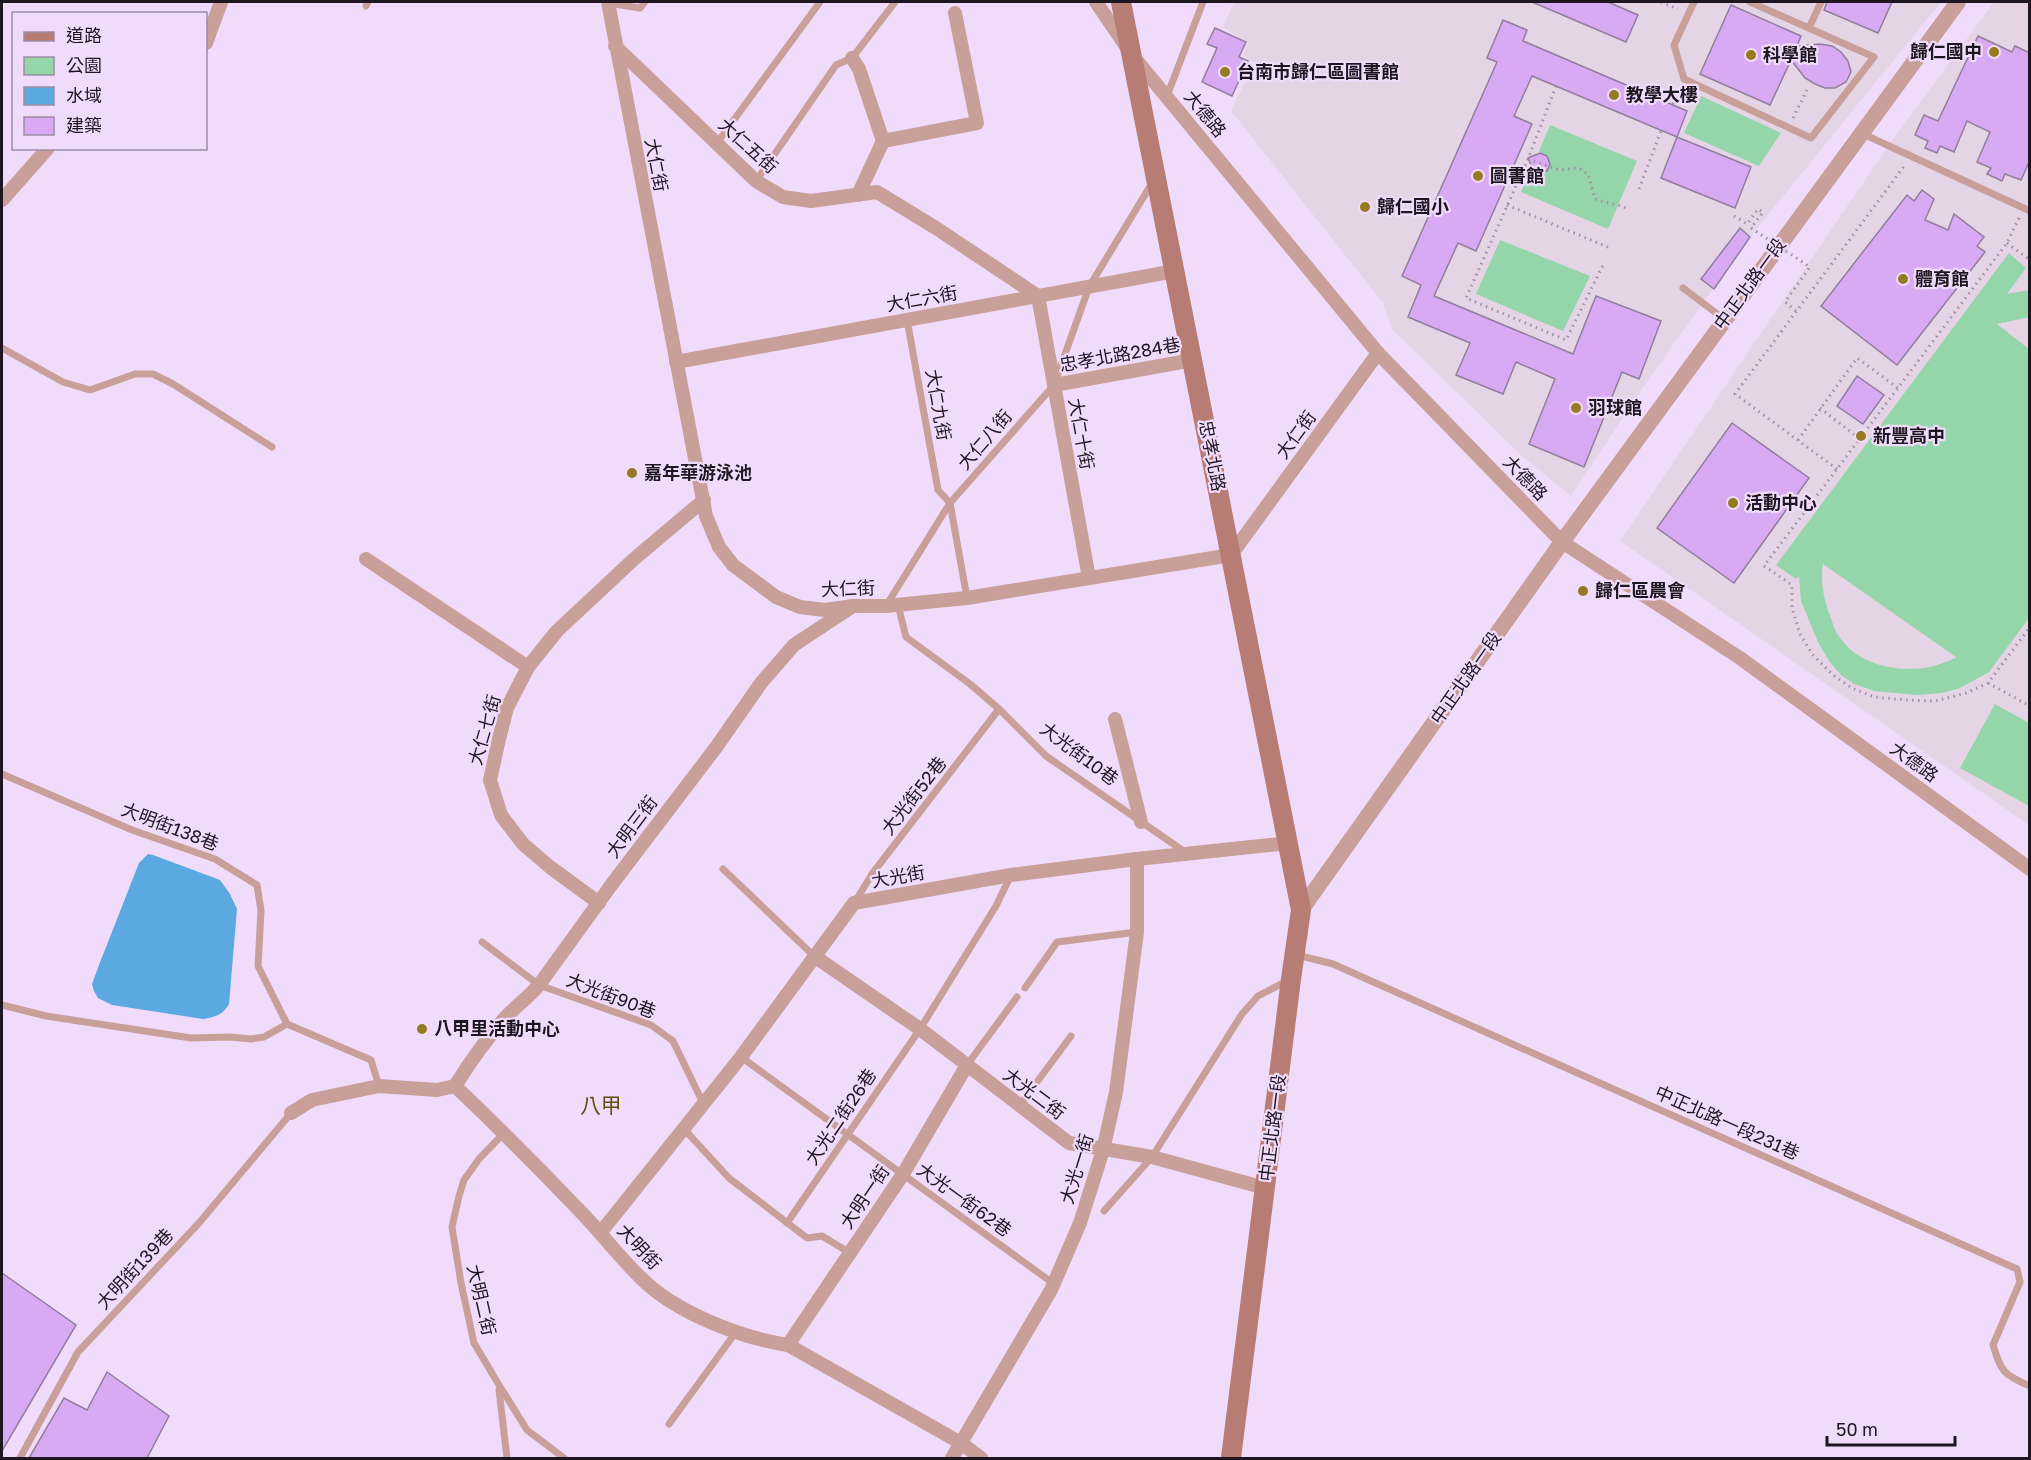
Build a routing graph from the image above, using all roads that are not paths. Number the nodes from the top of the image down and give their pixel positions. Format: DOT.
graph roads {
  1 [pos="221,2"];
  2 [pos="607,2"];
  3 [pos="645,2"];
  4 [pos="820,2"];
  5 [pos="896,2"];
  6 [pos="1096,2"];
  7 [pos="1121,2"];
  8 [pos="1203,2"];
  9 [pos="1694,2"];
  10 [pos="1750,2"];
  11 [pos="1821,2"];
  12 [pos="1958,2"];
  13 [pos="956,13"];
  14 [pos="1809,28"];
  15 [pos="207,40"];
  16 [pos="615,46"];
  17 [pos="1132,55"];
  18 [pos="852,58"];
  19 [pos="1167,96"];
  20 [pos="1861,134"];
  21 [pos="882,141"];
  22 [pos="717,143"];
  23 [pos="46,150"];
  24 [pos="1155,179"];
  25 [pos="756,181"];
  26 [pos="858,195"];
  27 [pos="2,200"];
  28 [pos="2026,209"];
  29 [pos="1175,271"];
  30 [pos="1089,287"];
  31 [pos="1683,288"];
  32 [pos="1038,296"];
  33 [pos="907,320"];
  34 [pos="1724,320"];
  35 [pos="2,348"];
  36 [pos="1378,353"];
  37 [pos="1193,360"];
  38 [pos="676,362"];
  39 [pos="1054,385"];
  40 [pos="272,447"];
  41 [pos="704,500"];
  42 [pos="950,502"];
  43 [pos="1562,542"];
  44 [pos="1231,555"];
  45 [pos="366,559"];
  46 [pos="1089,578"];
  47 [pos="966,598"];
  48 [pos="892,605"];
  49 [pos="853,606"];
  50 [pos="528,667"];
  51 [pos="999,710"];
  52 [pos="1115,719"];
  53 [pos="2,774"];
  54 [pos="1141,822"];
  55 [pos="1289,843"];
  56 [pos="1187,853"];
  57 [pos="1137,859"];
  58 [pos="723,869"];
  59 [pos="2030,869"];
  60 [pos="1011,875"];
  61 [pos="599,903"];
  62 [pos="854,903"];
  63 [pos="1302,910"];
  64 [pos="1137,932"];
  65 [pos="482,942"];
  66 [pos="1295,954"];
  67 [pos="814,956"];
  68 [pos="1291,979"];
  69 [pos="539,985"];
  70 [pos="1025,988"];
  71 [pos="1017,997"];
  72 [pos="2,1005"];
  73 [pos="287,1024"];
  74 [pos="920,1029"];
  75 [pos="1071,1036"];
  76 [pos="741,1057"];
  77 [pos="967,1065"];
  78 [pos="379,1086"];
  79 [pos="454,1086"];
  80 [pos="703,1102"];
  81 [pos="1020,1105"];
  82 [pos="291,1113"];
  83 [pos="684,1129"];
  84 [pos="504,1133"];
  85 [pos="848,1134"];
  86 [pos="1103,1150"];
  87 [pos="1152,1157"];
  88 [pos="903,1174"];
  89 [pos="1265,1188"];
  90 [pos="1104,1211"];
  91 [pos="787,1223"];
  92 [pos="601,1232"];
  93 [pos="850,1254"];
  94 [pos="1054,1284"];
  95 [pos="736,1332"];
  96 [pos="788,1345"];
  97 [pos="499,1385"];
  98 [pos="2030,1386"];
  99 [pos="669,1424"];
  100 [pos="962,1443"];
  101 [pos="20,1458"];
  102 [pos="507,1458"];
  103 [pos="564,1458"];
  104 [pos="952,1458"];
  105 [pos="981,1458"];
  106 [pos="1231,1458"];
  1 -- 15 [label="street"];
  2 -- 3 [label="lane, 大仁街"];
  2 -- 16 [label="street, 大仁街"];
  4 -- 22 [label="lane"];
  5 -- 18 [label="lane"];
  6 -- 17 [label="street, 大德路"];
  7 -- 17 [label="main road, 忠孝北路"];
  8 -- 19 [label="lane"];
  9 -- 14 [label="lane"];
  10 -- 14 [label="lane"];
  11 -- 14 [label="lane"];
  12 -- 20 [label="street, 中正北路一段"];
  13 -- 21 [label="street"];
  16 -- 22 [label="street, 大仁五街"];
  16 -- 38 [label="street, 大仁街"];
  17 -- 19 [label="street, 大德路"];
  17 -- 24 [label="main road, 忠孝北路"];
  18 -- 21 [label="street"];
  18 -- 25 [label="lane"];
  19 -- 36 [label="street, 大德路"];
  20 -- 28 [label="lane"];
  20 -- 34 [label="street, 中正北路一段"];
  21 -- 26 [label="street"];
  22 -- 25 [label="street, 大仁五街"];
  23 -- 27 [label="street"];
  24 -- 29 [label="main road, 忠孝北路"];
  24 -- 30 [label="lane, 大仁八街"];
  25 -- 26 [label="street, 大仁五街"];
  26 -- 32 [label="street, 大仁五街"];
  29 -- 30 [label="street, 大仁六街"];
  29 -- 37 [label="main road, 忠孝北路"];
  30 -- 32 [label="street, 大仁六街"];
  30 -- 39 [label="lane, 大仁八街"];
  31 -- 34 [label="lane"];
  32 -- 33 [label="street, 大仁六街"];
  32 -- 39 [label="street, 大仁十街"];
  33 -- 38 [label="street, 大仁六街"];
  33 -- 42 [label="lane, 大仁九街"];
  34 -- 43 [label="street, 中正北路一段"];
  35 -- 40 [label="lane"];
  36 -- 43 [label="street, 大德路"];
  36 -- 44 [label="street, 大仁街"];
  37 -- 39 [label="street, 忠孝北路284巷"];
  37 -- 44 [label="main road, 忠孝北路"];
  38 -- 41 [label="street, 大仁街"];
  39 -- 42 [label="lane, 大仁八街"];
  39 -- 46 [label="street, 大仁十街"];
  41 -- 49 [label="street, 大仁街"];
  41 -- 50 [label="street, 大仁七街"];
  42 -- 47 [label="lane, 大仁九街"];
  42 -- 48 [label="lane, 大仁八街"];
  43 -- 59 [label="street, 大德路"];
  43 -- 63 [label="street, 中正北路一段"];
  44 -- 46 [label="street, 大仁街"];
  44 -- 55 [label="main road, 忠孝北路"];
  45 -- 50 [label="street"];
  46 -- 47 [label="street, 大仁街"];
  47 -- 48 [label="street, 大仁街"];
  48 -- 49 [label="street, 大仁街"];
  48 -- 51 [label="lane, 大光街10巷"];
  49 -- 61 [label="street, 大明三街"];
  50 -- 61 [label="street, 大仁七街"];
  51 -- 54 [label="lane, 大光街10巷"];
  51 -- 62 [label="lane, 大光街52巷"];
  52 -- 54 [label="street, 大光街10巷"];
  53 -- 73 [label="lane, 大明街138巷"];
  54 -- 56 [label="lane, 大光街10巷"];
  55 -- 56 [label="street, 大光街"];
  55 -- 63 [label="main road, 忠孝北路"];
  56 -- 57 [label="street, 大光街"];
  57 -- 60 [label="street, 大光街"];
  57 -- 64 [label="street, 大光一街"];
  58 -- 67 [label="lane"];
  60 -- 62 [label="street, 大光街"];
  60 -- 74 [label="lane, 大光二街26巷"];
  61 -- 69 [label="street, 大明三街"];
  62 -- 67 [label="street, 大光街"];
  63 -- 66 [label="main road, 中正北路一段"];
  64 -- 70 [label="lane"];
  64 -- 86 [label="street, 大光一街"];
  65 -- 69 [label="lane, 大光街90巷"];
  66 -- 68 [label="main road, 中正北路一段"];
  66 -- 98 [label="lane, 中正北路一段231巷"];
  67 -- 74 [label="street, 大光二街"];
  67 -- 76 [label="street, 大光街"];
  68 -- 87 [label="lane"];
  68 -- 89 [label="main road, 中正北路一段"];
  69 -- 79 [label="street, 大明三街"];
  69 -- 80 [label="lane, 大光街90巷"];
  71 -- 77 [label="lane"];
  72 -- 73 [label="lane"];
  73 -- 78 [label="lane"];
  74 -- 77 [label="street, 大光二街"];
  74 -- 85 [label="lane, 大光二街26巷"];
  75 -- 81 [label="lane"];
  76 -- 80 [label="street, 大光街"];
  76 -- 85 [label="lane, 大光一街62巷"];
  77 -- 81 [label="street, 大光二街"];
  77 -- 88 [label="street, 大明一街"];
  78 -- 79 [label="street"];
  78 -- 82 [label="street"];
  79 -- 84 [label="street, 大明街"];
  80 -- 83 [label="street, 大光街"];
  81 -- 86 [label="street, 大光二街"];
  82 -- 101 [label="lane, 大明街139巷"];
  83 -- 91 [label="lane"];
  83 -- 92 [label="street, 大光街"];
  84 -- 92 [label="street, 大明街"];
  84 -- 97 [label="lane, 大明二街"];
  85 -- 88 [label="lane, 大光一街62巷"];
  85 -- 91 [label="lane, 大光二街26巷"];
  86 -- 87 [label="street, 大光二街"];
  86 -- 94 [label="street, 大光一街"];
  87 -- 89 [label="street, 大光二街"];
  87 -- 90 [label="lane"];
  88 -- 93 [label="street, 大明一街"];
  88 -- 94 [label="lane, 大光一街62巷"];
  89 -- 106 [label="main road, 中正北路一段"];
  91 -- 93 [label="lane"];
  92 -- 95 [label="street, 大明街"];
  93 -- 96 [label="street, 大明一街"];
  94 -- 100 [label="street, 大光一街"];
  95 -- 96 [label="street, 大明街"];
  95 -- 99 [label="lane"];
  96 -- 100 [label="street, 大明街"];
  97 -- 102 [label="lane"];
  97 -- 103 [label="lane, 大明二街"];
  100 -- 104 [label="street, 大光一街"];
  100 -- 105 [label="street, 大明街"];
}
